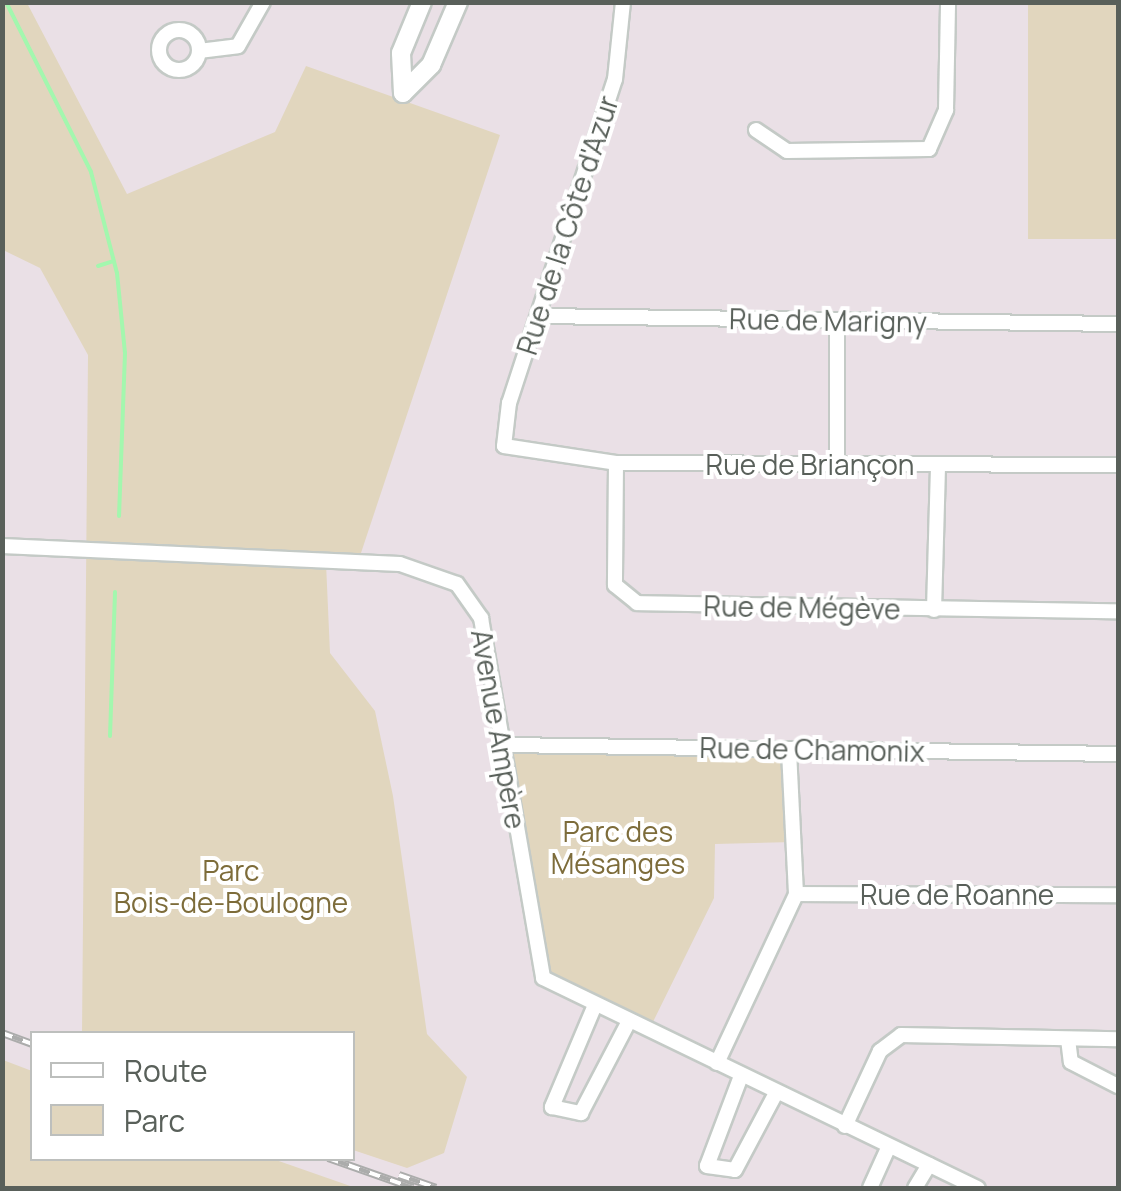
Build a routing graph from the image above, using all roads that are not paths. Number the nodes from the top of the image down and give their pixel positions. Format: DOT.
graph roads {
  1 [pos="263,2"];
  2 [pos="422,2"];
  3 [pos="458,2"];
  4 [pos="623,2"];
  5 [pos="948,2"];
  6 [pos="199,51"];
  7 [pos="756,130"];
  8 [pos="538,316"];
  9 [pos="836,320"];
  10 [pos="1118,324"];
  11 [pos="504,446"];
  12 [pos="616,464"];
  13 [pos="837,464"];
  14 [pos="938,465"];
  15 [pos="1118,466"];
  16 [pos="2,546"];
  17 [pos="934,610"];
  18 [pos="1118,611"];
  19 [pos="505,745"];
  20 [pos="789,749"];
  21 [pos="1118,754"];
  22 [pos="796,894"];
  23 [pos="1118,895"];
  24 [pos="596,1005"];
  25 [pos="629,1021"];
  26 [pos="1068,1039"];
  27 [pos="1118,1040"];
  28 [pos="717,1063"];
  29 [pos="741,1076"];
  30 [pos="1118,1086"];
  31 [pos="776,1093"];
  32 [pos="845,1126"];
  33 [pos="889,1146"];
  34 [pos="929,1165"];
  35 [pos="870,1188"];
  36 [pos="916,1188"];
  37 [pos="978,1188"];
  1 -- 6 [label="street"];
  2 -- 3 [label="street"];
  4 -- 8 [label="street, Rue de la Côte d'Azur"];
  5 -- 7 [label="street"];
  8 -- 9 [label="street, Rue de Marigny"];
  8 -- 11 [label="street, Rue de la Côte d'Azur"];
  9 -- 10 [label="street, Rue de Marigny"];
  9 -- 13 [label="street"];
  11 -- 12 [label="street, Rue de Briançon"];
  12 -- 13 [label="street, Rue de Briançon"];
  12 -- 17 [label="street, Rue de Mégève"];
  13 -- 14 [label="street, Rue de Briançon"];
  14 -- 15 [label="street, Rue de Briançon"];
  14 -- 17 [label="street"];
  16 -- 19 [label="street, Avenue Ampère"];
  17 -- 18 [label="street, Rue de Mégève"];
  19 -- 20 [label="street, Rue de Chamonix"];
  19 -- 24 [label="street, Avenue Ampère"];
  20 -- 21 [label="street, Rue de Chamonix"];
  20 -- 22 [label="street"];
  22 -- 23 [label="street, Rue de Roanne"];
  22 -- 28 [label="street"];
  24 -- 25 [label="street, Avenue Ampère"];
  24 -- 25 [label="street"];
  25 -- 28 [label="street, Avenue Ampère"];
  26 -- 27 [label="street"];
  26 -- 30 [label="street"];
  26 -- 32 [label="street"];
  28 -- 29 [label="street, Avenue Ampère"];
  29 -- 31 [label="street, Avenue Ampère"];
  29 -- 31 [label="street"];
  31 -- 32 [label="street, Avenue Ampère"];
  32 -- 33 [label="street, Avenue Ampère"];
  33 -- 34 [label="street, Avenue Ampère"];
  33 -- 35 [label="street"];
  34 -- 36 [label="street"];
  34 -- 37 [label="street, Avenue Ampère"];
}
